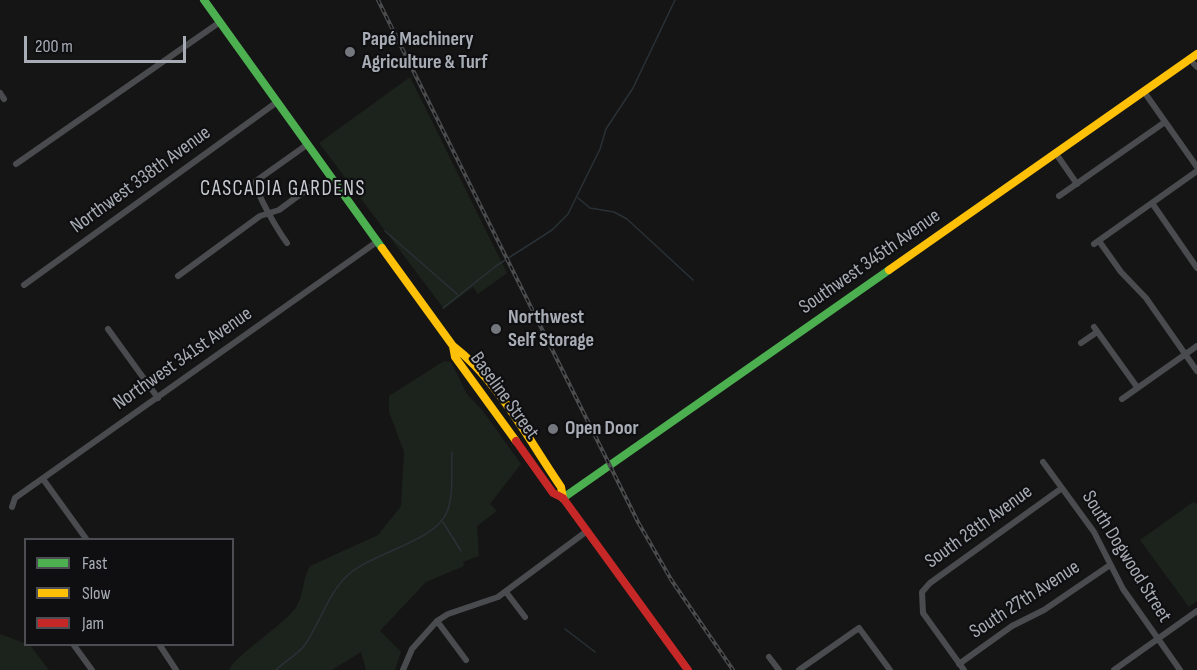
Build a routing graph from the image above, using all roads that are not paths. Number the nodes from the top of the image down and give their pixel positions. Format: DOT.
graph roads {
  1 [pos="204,0"];
  2 [pos="219,22"];
  3 [pos="1197,54"];
  4 [pos="1147,96"];
  5 [pos="277,102"];
  6 [pos="1165,122"];
  7 [pos="308,144"];
  8 [pos="1059,158"];
  9 [pos="16,164"];
  10 [pos="1197,167"];
  11 [pos="1197,171"];
  12 [pos="317,182"];
  13 [pos="1077,184"];
  14 [pos="1059,196"];
  15 [pos="1152,203"];
  16 [pos="269,213"];
  17 [pos="378,242"];
  18 [pos="287,243"];
  19 [pos="1197,268"];
  20 [pos="178,276"];
  21 [pos="24,285"];
  22 [pos="108,329"];
  23 [pos="1081,343"];
  24 [pos="1197,346"];
  25 [pos="1185,354"];
  26 [pos="1197,371"];
  27 [pos="1137,387"];
  28 [pos="158,398"];
  29 [pos="1122,399"];
  30 [pos="1043,462"];
  31 [pos="44,479"];
  32 [pos="1062,488"];
  33 [pos="563,498"];
  34 [pos="12,507"];
  35 [pos="587,531"];
  36 [pos="86,538"];
  37 [pos="1110,565"];
  38 [pos="506,591"];
  39 [pos="1197,611"];
  40 [pos="525,617"];
  41 [pos="437,621"];
  42 [pos="1158,638"];
  43 [pos="75,646"];
  44 [pos="160,646"];
  45 [pos="769,657"];
  46 [pos="466,660"];
  47 [pos="962,667"];
  48 [pos="92,670"];
  49 [pos="176,670"];
  50 [pos="403,670"];
  51 [pos="687,670"];
  52 [pos="779,670"];
  53 [pos="799,670"];
  54 [pos="890,670"];
  55 [pos="1114,670"];
  56 [pos="1180,670"];
  1 -- 2 [label="main road, Baseline Street"];
  2 -- 5 [label="main road, Baseline Street"];
  2 -- 9 [label="street"];
  3 -- 33 [label="main road, Southwest 345th Avenue"];
  4 -- 6 [label="street"];
  5 -- 7 [label="main road, Baseline Street"];
  5 -- 21 [label="street, Northwest 338th Avenue"];
  6 -- 10 [label="street"];
  6 -- 13 [label="street"];
  7 -- 16 [label="street"];
  7 -- 17 [label="main road, Baseline Street"];
  8 -- 13 [label="street"];
  11 -- 15 [label="street"];
  12 -- 16 [label="street"];
  13 -- 14 [label="street"];
  15 -- 19 [label="street"];
  15 -- 25 [label="street"];
  16 -- 18 [label="street"];
  16 -- 20 [label="street"];
  17 -- 28 [label="street, Northwest 341st Avenue"];
  17 -- 33 [label="main road, Baseline Street"];
  22 -- 28 [label="street"];
  23 -- 27 [label="street"];
  24 -- 25 [label="street"];
  25 -- 26 [label="street"];
  25 -- 27 [label="street"];
  27 -- 29 [label="street"];
  28 -- 31 [label="street, Northwest 341st Avenue"];
  30 -- 32 [label="street, South Dogwood Street"];
  31 -- 34 [label="street, Northwest 341st Avenue"];
  31 -- 36 [label="street"];
  32 -- 37 [label="street, South Dogwood Street"];
  32 -- 47 [label="street, South 28th Avenue"];
  33 -- 35 [label="main road, Baseline Street"];
  35 -- 38 [label="street"];
  35 -- 51 [label="main road, Baseline Street"];
  37 -- 42 [label="street, South Dogwood Street"];
  37 -- 47 [label="street, South 27th Avenue"];
  38 -- 40 [label="street"];
  38 -- 41 [label="street"];
  39 -- 42 [label="street"];
  41 -- 46 [label="street"];
  41 -- 50 [label="street"];
  42 -- 55 [label="street"];
  42 -- 56 [label="street, South Dogwood Street"];
  43 -- 48 [label="street"];
  44 -- 49 [label="street"];
  45 -- 52 [label="street"];
  53 -- 54 [label="street"];
}
